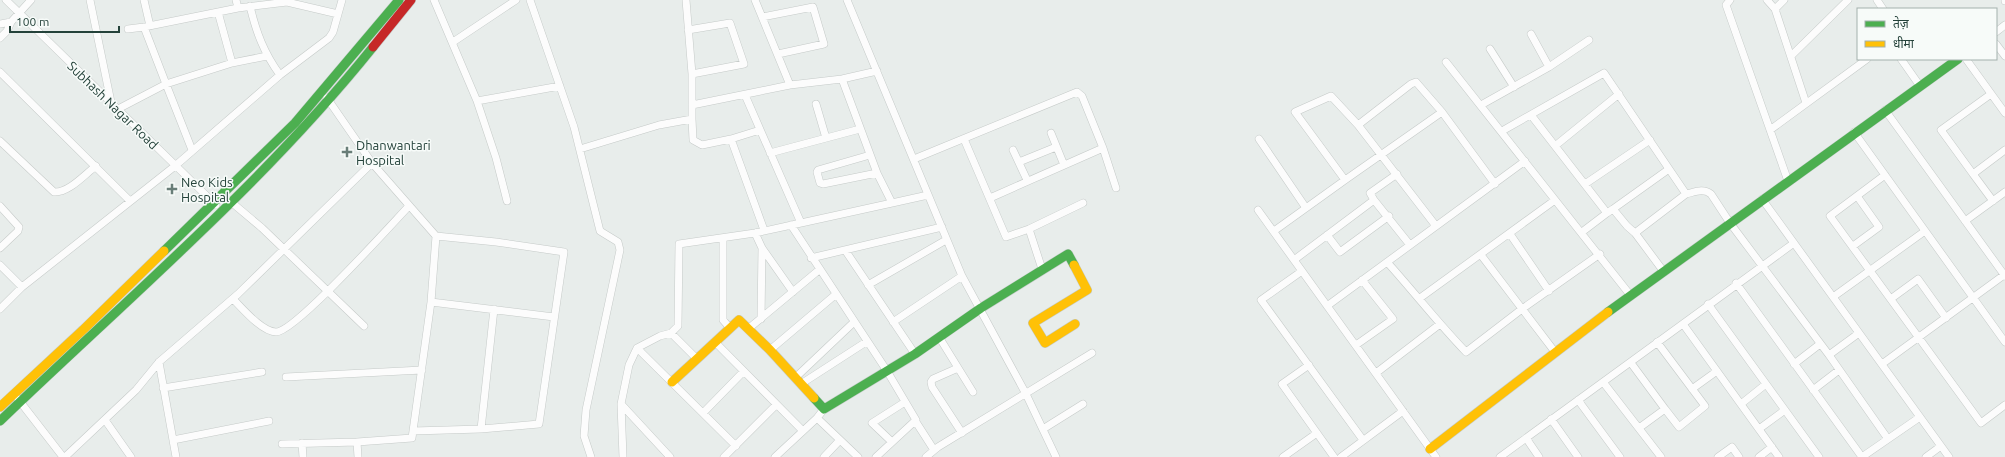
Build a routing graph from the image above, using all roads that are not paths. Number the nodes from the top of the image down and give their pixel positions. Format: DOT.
graph roads {
  1 [pos="6,0"];
  2 [pos="31,0"];
  3 [pos="90,0"];
  4 [pos="144,0"];
  5 [pos="236,0"];
  6 [pos="342,0"];
  7 [pos="399,0"];
  8 [pos="411,0"];
  9 [pos="434,0"];
  10 [pos="516,0"];
  11 [pos="530,0"];
  12 [pos="686,0"];
  13 [pos="755,0"];
  14 [pos="847,0"];
  15 [pos="1730,0"];
  16 [pos="1767,0"];
  17 [pos="1784,0"];
  18 [pos="1848,0"];
  19 [pos="287,1"];
  20 [pos="250,6"];
  21 [pos="238,8"];
  22 [pos="1776,9"];
  23 [pos="218,12"];
  24 [pos="20,13"];
  25 [pos="338,14"];
  26 [pos="762,17"];
  27 [pos="11,22"];
  28 [pos="0,24"];
  29 [pos="2005,25"];
  30 [pos="147,27"];
  31 [pos="128,29"];
  32 [pos="688,30"];
  33 [pos="1997,31"];
  34 [pos="1531,34"];
  35 [pos="0,38"];
  36 [pos="1590,40"];
  37 [pos="453,42"];
  38 [pos="1997,45"];
  39 [pos="1490,49"];
  40 [pos="778,54"];
  41 [pos="267,56"];
  42 [pos="1791,56"];
  43 [pos="2005,56"];
  44 [pos="1866,60"];
  45 [pos="1902,60"];
  46 [pos="1957,60"];
  47 [pos="1967,60"];
  48 [pos="1446,62"];
  49 [pos="232,63"];
  50 [pos="1549,67"];
  51 [pos="877,71"];
  52 [pos="0,72"];
  53 [pos="692,74"];
  54 [pos="280,75"];
  55 [pos="842,79"];
  56 [pos="166,84"];
  57 [pos="790,85"];
  58 [pos="560,86"];
  59 [pos="1920,86"];
  60 [pos="1514,87"];
  61 [pos="322,92"];
  62 [pos="1619,94"];
  63 [pos="1991,94"];
  64 [pos="745,96"];
  65 [pos="329,100"];
  66 [pos="478,101"];
  67 [pos="111,102"];
  68 [pos="1806,103"];
  69 [pos="816,104"];
  70 [pos="692,105"];
  71 [pos="1481,105"];
  72 [pos="118,109"];
  73 [pos="1885,110"];
  74 [pos="1442,112"];
  75 [pos="2005,113"];
  76 [pos="1531,115"];
  77 [pos="692,119"];
  78 [pos="1358,125"];
  79 [pos="860,129"];
  80 [pos="760,130"];
  81 [pos="1770,130"];
  82 [pos="1502,131"];
  83 [pos="1854,132"];
  84 [pos="1051,133"];
  85 [pos="826,138"];
  86 [pos="731,139"];
  87 [pos="964,139"];
  88 [pos="1259,139"];
  89 [pos="1650,140"];
  90 [pos="0,141"];
  91 [pos="1555,146"];
  92 [pos="1056,147"];
  93 [pos="1103,148"];
  94 [pos="580,149"];
  95 [pos="192,150"];
  96 [pos="1013,150"];
  97 [pos="2005,150"];
  98 [pos="770,153"];
  99 [pos="1382,154"];
  100 [pos="870,155"];
  101 [pos="914,159"];
  102 [pos="1525,161"];
  103 [pos="1019,162"];
  104 [pos="372,163"];
  105 [pos="1064,165"];
  106 [pos="96,166"];
  107 [pos="175,166"];
  108 [pos="1669,169"];
  109 [pos="877,173"];
  110 [pos="1397,174"];
  111 [pos="1972,174"];
  112 [pos="1885,175"];
  113 [pos="1028,180"];
  114 [pos="1345,180"];
  115 [pos="1788,181"];
  116 [pos="1495,184"];
  117 [pos="1585,184"];
  118 [pos="1116,188"];
  119 [pos="2005,192"];
  120 [pos="1686,194"];
  121 [pos="928,195"];
  122 [pos="1857,196"];
  123 [pos="990,198"];
  124 [pos="1374,200"];
  125 [pos="1555,200"];
  126 [pos="1762,200"];
  127 [pos="130,201"];
  128 [pos="507,201"];
  129 [pos="1993,201"];
  130 [pos="213,202"];
  131 [pos="892,203"];
  132 [pos="1083,203"];
  133 [pos="233,204"];
  134 [pos="0,206"];
  135 [pos="409,206"];
  136 [pos="1306,208"];
  137 [pos="220,210"];
  138 [pos="1258,210"];
  139 [pos="1610,211"];
  140 [pos="1389,216"];
  141 [pos="1965,221"];
  142 [pos="801,223"];
  143 [pos="1730,223"];
  144 [pos="791,225"];
  145 [pos="1436,226"];
  146 [pos="942,227"];
  147 [pos="1029,229"];
  148 [pos="764,230"];
  149 [pos="1274,231"];
  150 [pos="1925,231"];
  151 [pos="1582,232"];
  152 [pos="1635,232"];
  153 [pos="755,233"];
  154 [pos="1510,234"];
  155 [pos="1327,235"];
  156 [pos="436,236"];
  157 [pos="722,238"];
  158 [pos="946,240"];
  159 [pos="1794,243"];
  160 [pos="1410,245"];
  161 [pos="1853,246"];
  162 [pos="0,248"];
  163 [pos="762,248"];
  164 [pos="284,249"];
  165 [pos="845,250"];
  166 [pos="1600,254"];
  167 [pos="1480,255"];
  168 [pos="811,258"];
  169 [pos="1294,260"];
  170 [pos="1387,262"];
  171 [pos="0,265"];
  172 [pos="1763,265"];
  173 [pos="1042,269"];
  174 [pos="819,270"];
  175 [pos="1302,271"];
  176 [pos="1871,271"];
  177 [pos="1664,272"];
  178 [pos="2005,275"];
  179 [pos="962,276"];
  180 [pos="1362,280"];
  181 [pos="1736,283"];
  182 [pos="868,285"];
  183 [pos="22,287"];
  184 [pos="329,291"];
  185 [pos="1549,291"];
  186 [pos="793,292"];
  187 [pos="835,295"];
  188 [pos="1631,296"];
  189 [pos="1833,297"];
  190 [pos="1420,298"];
  191 [pos="1892,298"];
  192 [pos="1974,298"];
  193 [pos="233,299"];
  194 [pos="431,302"];
  195 [pos="1708,304"];
  196 [pos="1327,306"];
  197 [pos="981,308"];
  198 [pos="0,309"];
  199 [pos="494,309"];
  200 [pos="1522,309"];
  201 [pos="554,316"];
  202 [pos="1946,318"];
  203 [pos="761,319"];
  204 [pos="853,322"];
  205 [pos="893,322"];
  206 [pos="1075,324"];
  207 [pos="1440,324"];
  208 [pos="1683,324"];
  209 [pos="364,326"];
  210 [pos="730,328"];
  211 [pos="748,330"];
  212 [pos="671,333"];
  213 [pos="1859,333"];
  214 [pos="939,337"];
  215 [pos="1920,337"];
  216 [pos="715,342"];
  217 [pos="866,342"];
  218 [pos="1657,342"];
  219 [pos="2005,342"];
  220 [pos="1820,344"];
  221 [pos="1356,345"];
  222 [pos="637,348"];
  223 [pos="770,350"];
  224 [pos="1555,352"];
  225 [pos="1092,353"];
  226 [pos="915,354"];
  227 [pos="1829,355"];
  228 [pos="697,358"];
  229 [pos="159,362"];
  230 [pos="1631,363"];
  231 [pos="1794,364"];
  232 [pos="1882,364"];
  233 [pos="1309,365"];
  234 [pos="958,368"];
  235 [pos="422,370"];
  236 [pos="1839,370"];
  237 [pos="887,371"];
  238 [pos="1717,371"];
  239 [pos="262,372"];
  240 [pos="743,372"];
  241 [pos="1376,373"];
  242 [pos="286,377"];
  243 [pos="798,381"];
  244 [pos="672,382"];
  245 [pos="1603,382"];
  246 [pos="1766,384"];
  247 [pos="163,388"];
  248 [pos="1692,389"];
  249 [pos="1813,390"];
  250 [pos="973,392"];
  251 [pos="14,394"];
  252 [pos="1026,394"];
  253 [pos="1578,400"];
  254 [pos="20,401"];
  255 [pos="905,402"];
  256 [pos="621,404"];
  257 [pos="1083,404"];
  258 [pos="1741,404"];
  259 [pos="776,405"];
  260 [pos="2005,405"];
  261 [pos="0,407"];
  262 [pos="824,409"];
  263 [pos="1665,409"];
  264 [pos="1785,410"];
  265 [pos="1403,411"];
  266 [pos="703,413"];
  267 [pos="1920,417"];
  268 [pos="817,418"];
  269 [pos="1551,419"];
  270 [pos="105,420"];
  271 [pos="0,421"];
  272 [pos="269,421"];
  273 [pos="916,422"];
  274 [pos="1639,428"];
  275 [pos="481,429"];
  276 [pos="1043,429"];
  277 [pos="1759,429"];
  278 [pos="413,431"];
  279 [pos="803,431"];
  280 [pos="962,432"];
  281 [pos="1317,433"];
  282 [pos="1526,438"];
  283 [pos="1888,439"];
  284 [pos="173,440"];
  285 [pos="840,440"];
  286 [pos="1363,440"];
  287 [pos="357,442"];
  288 [pos="892,442"];
  289 [pos="302,443"];
  290 [pos="282,444"];
  291 [pos="736,446"];
  292 [pos="1941,446"];
  293 [pos="1772,447"];
  294 [pos="931,454"];
  295 [pos="1433,454"];
  296 [pos="854,456"];
  297 [pos="64,457"];
  298 [pos="131,457"];
  299 [pos="176,457"];
  300 [pos="303,457"];
  301 [pos="358,457"];
  302 [pos="591,457"];
  303 [pos="623,457"];
  304 [pos="670,457"];
  305 [pos="724,457"];
  306 [pos="775,457"];
  307 [pos="824,457"];
  308 [pos="876,457"];
  309 [pos="1056,457"];
  310 [pos="1283,457"];
  311 [pos="1334,457"];
  312 [pos="1341,457"];
  313 [pos="1500,457"];
  314 [pos="1539,457"];
  315 [pos="1578,457"];
  316 [pos="1620,457"];
  317 [pos="1661,457"];
  318 [pos="1718,457"];
  319 [pos="1739,457"];
  320 [pos="1759,457"];
  321 [pos="1779,457"];
  322 [pos="1819,457"];
  323 [pos="1862,457"];
  324 [pos="1926,457"];
  325 [pos="1949,457"];
  1 -- 24 [label="street, Subhash Nagar Road"];
  2 -- 24 [label="street"];
  3 -- 67 [label="street"];
  4 -- 30 [label="street"];
  5 -- 21 [label="street"];
  6 -- 25 [label="street"];
  7 -- 61 [label="street"];
  8 -- 65 [label="street"];
  9 -- 37 [label="street"];
  10 -- 37 [label="street"];
  11 -- 58 [label="street"];
  12 -- 32 [label="street"];
  13 -- 26 [label="street"];
  14 -- 51 [label="street"];
  15 -- 81 [label="street"];
  16 -- 22 [label="street"];
  17 -- 22 [label="street"];
  18 -- 42 [label="street"];
  19 -- 20 [label="street"];
  19 -- 25 [label="street"];
  20 -- 21 [label="street"];
  20 -- 41 [label="street"];
  21 -- 23 [label="street"];
  22 -- 42 [label="street"];
  23 -- 30 [label="street"];
  23 -- 49 [label="street"];
  24 -- 27 [label="street"];
  24 -- 67 [label="street, Subhash Nagar Road"];
  25 -- 54 [label="street"];
  26 -- 40 [label="street"];
  26 -- 40 [label="street"];
  27 -- 28 [label="street"];
  27 -- 35 [label="street"];
  29 -- 33 [label="street"];
  30 -- 31 [label="street"];
  30 -- 56 [label="street"];
  32 -- 53 [label="street"];
  32 -- 53 [label="street"];
  34 -- 50 [label="street"];
  36 -- 50 [label="street"];
  37 -- 66 [label="street"];
  38 -- 43 [label="street"];
  39 -- 60 [label="street"];
  40 -- 57 [label="street"];
  41 -- 49 [label="street"];
  41 -- 54 [label="street"];
  42 -- 68 [label="street"];
  44 -- 68 [label="street"];
  45 -- 59 [label="street"];
  46 -- 59 [label="street"];
  47 -- 63 [label="street"];
  48 -- 71 [label="street"];
  49 -- 56 [label="street"];
  50 -- 60 [label="street"];
  51 -- 55 [label="street"];
  51 -- 101 [label="street"];
  52 -- 106 [label="street"];
  53 -- 70 [label="street"];
  54 -- 95 [label="street"];
  55 -- 57 [label="street"];
  55 -- 79 [label="street"];
  56 -- 72 [label="street"];
  56 -- 95 [label="street"];
  57 -- 64 [label="street"];
  58 -- 66 [label="street"];
  58 -- 94 [label="street"];
  59 -- 73 [label="street"];
  60 -- 71 [label="street"];
  61 -- 65 [label="street"];
  61 -- 130 [label="street"];
  62 -- 76 [label="street"];
  62 -- 89 [label="street"];
  62 -- 91 [label="street"];
  63 -- 75 [label="street"];
  63 -- 111 [label="street"];
  64 -- 70 [label="street"];
  64 -- 80 [label="street"];
  65 -- 104 [label="street"];
  65 -- 133 [label="street"];
  66 -- 128 [label="street"];
  67 -- 72 [label="street, Subhash Nagar Road"];
  68 -- 81 [label="street"];
  69 -- 85 [label="street"];
  70 -- 77 [label="street"];
  71 -- 82 [label="street"];
  72 -- 107 [label="street, Subhash Nagar Road"];
  73 -- 83 [label="street"];
  73 -- 141 [label="street"];
  74 -- 78 [label="street"];
  74 -- 99 [label="street"];
  74 -- 116 [label="street"];
  76 -- 82 [label="street"];
  76 -- 91 [label="street"];
  77 -- 86 [label="street"];
  77 -- 94 [label="street"];
  78 -- 99 [label="street"];
  78 -- 114 [label="street"];
  79 -- 85 [label="street"];
  79 -- 100 [label="street"];
  80 -- 86 [label="street"];
  80 -- 98 [label="street"];
  81 -- 115 [label="street"];
  82 -- 102 [label="street"];
  83 -- 112 [label="street"];
  83 -- 115 [label="street"];
  84 -- 92 [label="street"];
  85 -- 98 [label="street"];
  86 -- 148 [label="street"];
  87 -- 93 [label="street"];
  87 -- 101 [label="street"];
  87 -- 123 [label="street"];
  88 -- 136 [label="street"];
  89 -- 108 [label="street"];
  89 -- 117 [label="street"];
  90 -- 106 [label="street"];
  91 -- 117 [label="street"];
  92 -- 103 [label="street"];
  92 -- 105 [label="street"];
  93 -- 105 [label="street"];
  93 -- 118 [label="street"];
  94 -- 302 [label="street"];
  95 -- 107 [label="street"];
  96 -- 103 [label="street"];
  97 -- 111 [label="street"];
  98 -- 142 [label="street"];
  99 -- 110 [label="street"];
  99 -- 114 [label="street"];
  100 -- 109 [label="street"];
  100 -- 109 [label="street"];
  101 -- 121 [label="street"];
  102 -- 116 [label="street"];
  102 -- 125 [label="street"];
  103 -- 113 [label="street"];
  104 -- 135 [label="street"];
  104 -- 164 [label="street"];
  105 -- 113 [label="street"];
  106 -- 127 [label="street"];
  107 -- 127 [label="street"];
  107 -- 130 [label="street, Subhash Nagar Road"];
  108 -- 120 [label="street"];
  108 -- 139 [label="street"];
  109 -- 131 [label="street"];
  110 -- 124 [label="street"];
  110 -- 145 [label="street"];
  111 -- 129 [label="street"];
  112 -- 122 [label="street"];
  112 -- 150 [label="street"];
  113 -- 123 [label="street"];
  114 -- 136 [label="street"];
  115 -- 126 [label="street"];
  116 -- 145 [label="street"];
  117 -- 139 [label="street"];
  119 -- 129 [label="street"];
  120 -- 143 [label="street"];
  120 -- 152 [label="street"];
  121 -- 131 [label="street"];
  121 -- 146 [label="street"];
  122 -- 161 [label="street"];
  122 -- 161 [label="street"];
  123 -- 147 [label="street"];
  124 -- 140 [label="street"];
  124 -- 155 [label="street"];
  125 -- 151 [label="street"];
  125 -- 154 [label="street"];
  126 -- 143 [label="street"];
  126 -- 159 [label="street"];
  127 -- 183 [label="street"];
  129 -- 141 [label="street"];
  130 -- 137 [label="street, Subhash Nagar Road"];
  130 -- 251 [label="street"];
  131 -- 142 [label="street"];
  132 -- 147 [label="street"];
  133 -- 137 [label="street"];
  133 -- 164 [label="street"];
  134 -- 162 [label="street"];
  135 -- 156 [label="street"];
  135 -- 184 [label="street"];
  136 -- 149 [label="street"];
  137 -- 254 [label="street"];
  138 -- 149 [label="street"];
  139 -- 151 [label="street"];
  139 -- 152 [label="street"];
  140 -- 155 [label="street"];
  140 -- 160 [label="street"];
  141 -- 178 [label="street"];
  142 -- 144 [label="street"];
  143 -- 172 [label="street"];
  143 -- 177 [label="street"];
  144 -- 148 [label="street"];
  144 -- 168 [label="street"];
  145 -- 160 [label="street"];
  146 -- 158 [label="street"];
  146 -- 165 [label="street"];
  147 -- 173 [label="street"];
  148 -- 153 [label="street"];
  149 -- 169 [label="street"];
  150 -- 176 [label="street"];
  150 -- 192 [label="street"];
  151 -- 166 [label="street"];
  152 -- 177 [label="street"];
  153 -- 157 [label="street"];
  153 -- 163 [label="street"];
  154 -- 167 [label="street"];
  154 -- 185 [label="street"];
  155 -- 169 [label="street"];
  156 -- 194 [label="street"];
  156 -- 201 [label="street"];
  157 -- 210 [label="street"];
  157 -- 212 [label="street"];
  158 -- 179 [label="street"];
  158 -- 182 [label="street"];
  159 -- 172 [label="street"];
  159 -- 189 [label="street"];
  160 -- 170 [label="street"];
  161 -- 176 [label="street"];
  163 -- 186 [label="street"];
  163 -- 203 [label="street"];
  164 -- 184 [label="street"];
  164 -- 193 [label="street"];
  165 -- 168 [label="street"];
  165 -- 182 [label="street"];
  166 -- 185 [label="street"];
  166 -- 188 [label="street"];
  167 -- 190 [label="street"];
  167 -- 200 [label="street"];
  168 -- 174 [label="street"];
  169 -- 175 [label="street"];
  170 -- 180 [label="street"];
  170 -- 190 [label="street"];
  171 -- 183 [label="street"];
  172 -- 181 [label="street"];
  172 -- 220 [label="street"];
  173 -- 197 [label="street"];
  173 -- 206 [label="street"];
  174 -- 186 [label="street"];
  174 -- 187 [label="street"];
  175 -- 196 [label="street"];
  175 -- 233 [label="street"];
  176 -- 189 [label="street"];
  176 -- 191 [label="street"];
  177 -- 188 [label="street"];
  178 -- 192 [label="street"];
  179 -- 197 [label="street"];
  179 -- 205 [label="street"];
  180 -- 196 [label="street"];
  180 -- 221 [label="street"];
  181 -- 195 [label="street"];
  181 -- 231 [label="street"];
  182 -- 205 [label="street"];
  183 -- 198 [label="street"];
  184 -- 193 [label="street"];
  184 -- 209 [label="street"];
  185 -- 200 [label="street"];
  186 -- 203 [label="street"];
  187 -- 204 [label="street"];
  187 -- 223 [label="street"];
  188 -- 224 [label="street"];
  189 -- 213 [label="street"];
  190 -- 207 [label="street"];
  191 -- 202 [label="street"];
  191 -- 215 [label="street"];
  192 -- 202 [label="street"];
  192 -- 219 [label="street"];
  193 -- 229 [label="street"];
  194 -- 199 [label="street"];
  194 -- 235 [label="street"];
  195 -- 208 [label="street"];
  195 -- 246 [label="street"];
  196 -- 221 [label="street"];
  197 -- 214 [label="street"];
  197 -- 252 [label="street"];
  199 -- 201 [label="street"];
  199 -- 275 [label="street"];
  200 -- 207 [label="street"];
  200 -- 224 [label="street"];
  201 -- 275 [label="street"];
  202 -- 215 [label="street"];
  203 -- 211 [label="street"];
  204 -- 217 [label="street"];
  204 -- 243 [label="street"];
  205 -- 226 [label="street"];
  207 -- 241 [label="street"];
  208 -- 218 [label="street"];
  208 -- 238 [label="street"];
  210 -- 211 [label="street"];
  210 -- 216 [label="street"];
  211 -- 223 [label="street"];
  212 -- 222 [label="street"];
  212 -- 228 [label="street"];
  213 -- 227 [label="street"];
  213 -- 232 [label="street"];
  214 -- 226 [label="street"];
  214 -- 234 [label="street"];
  215 -- 232 [label="street"];
  215 -- 260 [label="street"];
  216 -- 228 [label="street"];
  216 -- 240 [label="street"];
  217 -- 237 [label="street"];
  217 -- 243 [label="street"];
  218 -- 230 [label="street"];
  218 -- 248 [label="street"];
  220 -- 227 [label="street"];
  220 -- 231 [label="street"];
  221 -- 241 [label="street"];
  222 -- 244 [label="street"];
  222 -- 256 [label="street"];
  223 -- 243 [label="street"];
  224 -- 295 [label="street"];
  225 -- 252 [label="street"];
  226 -- 237 [label="street"];
  227 -- 236 [label="street"];
  228 -- 244 [label="street"];
  229 -- 247 [label="street"];
  229 -- 270 [label="street"];
  230 -- 245 [label="street"];
  230 -- 263 [label="street"];
  231 -- 249 [label="street"];
  232 -- 267 [label="street"];
  233 -- 281 [label="street"];
  233 -- 286 [label="street"];
  234 -- 250 [label="street"];
  234 -- 280 [label="street"];
  235 -- 242 [label="street"];
  235 -- 278 [label="street"];
  236 -- 249 [label="street"];
  236 -- 283 [label="street"];
  237 -- 255 [label="street"];
  237 -- 262 [label="street"];
  238 -- 248 [label="street"];
  238 -- 258 [label="street"];
  239 -- 247 [label="street"];
  240 -- 259 [label="street"];
  240 -- 266 [label="street"];
  241 -- 265 [label="street"];
  243 -- 262 [label="street"];
  244 -- 266 [label="street"];
  245 -- 253 [label="street"];
  245 -- 274 [label="street"];
  246 -- 258 [label="street"];
  246 -- 264 [label="street"];
  247 -- 284 [label="street"];
  248 -- 263 [label="street"];
  249 -- 323 [label="street"];
  251 -- 254 [label="street"];
  251 -- 261 [label="street"];
  252 -- 276 [label="street"];
  252 -- 280 [label="street"];
  253 -- 269 [label="street"];
  253 -- 316 [label="street"];
  254 -- 271 [label="street"];
  254 -- 297 [label="street"];
  255 -- 273 [label="street"];
  255 -- 288 [label="street"];
  256 -- 303 [label="street"];
  256 -- 304 [label="street"];
  257 -- 276 [label="street"];
  258 -- 277 [label="street"];
  259 -- 279 [label="street"];
  259 -- 291 [label="street"];
  262 -- 268 [label="street"];
  263 -- 274 [label="street"];
  264 -- 277 [label="street"];
  264 -- 322 [label="street"];
  265 -- 286 [label="street"];
  265 -- 295 [label="street"];
  266 -- 291 [label="street"];
  267 -- 283 [label="street"];
  267 -- 292 [label="street"];
  268 -- 279 [label="street"];
  268 -- 285 [label="street"];
  269 -- 282 [label="street"];
  269 -- 315 [label="street"];
  270 -- 297 [label="street"];
  270 -- 298 [label="street"];
  272 -- 284 [label="street"];
  273 -- 288 [label="street"];
  273 -- 294 [label="street"];
  274 -- 317 [label="street"];
  275 -- 278 [label="street"];
  276 -- 309 [label="street"];
  277 -- 293 [label="street"];
  278 -- 287 [label="street"];
  279 -- 306 [label="street"];
  280 -- 294 [label="street"];
  281 -- 310 [label="street"];
  281 -- 311 [label="street"];
  282 -- 313 [label="street"];
  282 -- 314 [label="street"];
  283 -- 323 [label="street"];
  284 -- 299 [label="street"];
  285 -- 296 [label="street"];
  285 -- 307 [label="street"];
  286 -- 312 [label="street"];
  287 -- 289 [label="street"];
  287 -- 301 [label="street"];
  288 -- 308 [label="street"];
  289 -- 290 [label="street"];
  289 -- 300 [label="street"];
  291 -- 305 [label="street"];
  292 -- 324 [label="street"];
  292 -- 325 [label="street"];
  293 -- 320 [label="street"];
  293 -- 321 [label="street"];
  318 -- 319 [label="street"];
}
